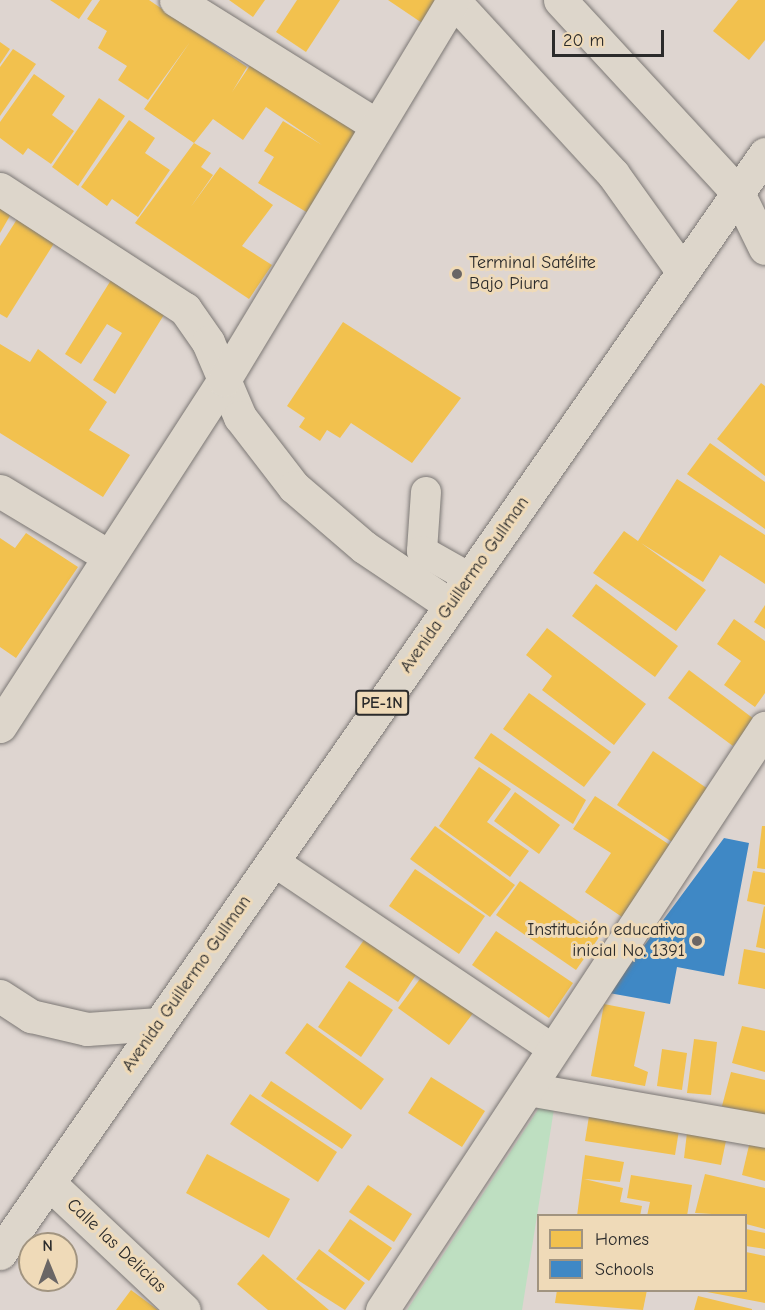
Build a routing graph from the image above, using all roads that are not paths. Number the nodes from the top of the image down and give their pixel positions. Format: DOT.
graph roads {
  1 [pos="176,0"];
  2 [pos="453,0"];
  3 [pos="560,0"];
  4 [pos="376,125"];
  5 [pos="765,154"];
  6 [pos="0,189"];
  7 [pos="738,193"];
  8 [pos="765,248"];
  9 [pos="682,272"];
  10 [pos="224,380"];
  11 [pos="0,491"];
  12 [pos="426,492"];
  13 [pos="108,555"];
  14 [pos="470,578"];
  15 [pos="450,605"];
  16 [pos="0,726"];
  17 [pos="765,728"];
  18 [pos="273,861"];
  19 [pos="0,996"];
  20 [pos="159,1024"];
  21 [pos="553,1049"];
  22 [pos="528,1089"];
  23 [pos="765,1131"];
  24 [pos="49,1183"];
  25 [pos="0,1253"];
  26 [pos="183,1310"];
  27 [pos="382,1310"];
  1 -- 4 [label="street"];
  2 -- 4 [label="street"];
  2 -- 9 [label="street"];
  3 -- 7 [label="street"];
  4 -- 10 [label="street"];
  5 -- 7 [label="street, Avenida Guillermo Gullman / PE-1N"];
  6 -- 10 [label="street"];
  7 -- 8 [label="street"];
  7 -- 9 [label="street, Avenida Guillermo Gullman / PE-1N"];
  9 -- 14 [label="street, Avenida Guillermo Gullman / PE-1N"];
  10 -- 13 [label="street"];
  10 -- 15 [label="street"];
  11 -- 13 [label="street"];
  12 -- 14 [label="street"];
  13 -- 16 [label="street"];
  14 -- 15 [label="street, Avenida Guillermo Gullman / PE-1N"];
  15 -- 18 [label="street, Avenida Guillermo Gullman / PE-1N"];
  17 -- 21 [label="street"];
  18 -- 20 [label="street, Avenida Guillermo Gullman / PE-1N"];
  18 -- 21 [label="street"];
  19 -- 20 [label="street"];
  20 -- 24 [label="street, Avenida Guillermo Gullman / PE-1N"];
  21 -- 22 [label="street"];
  22 -- 23 [label="street"];
  22 -- 27 [label="street"];
  24 -- 25 [label="street, Avenida Guillermo Gullman / PE-1N"];
  24 -- 26 [label="street, Calle las Delicias"];
}
